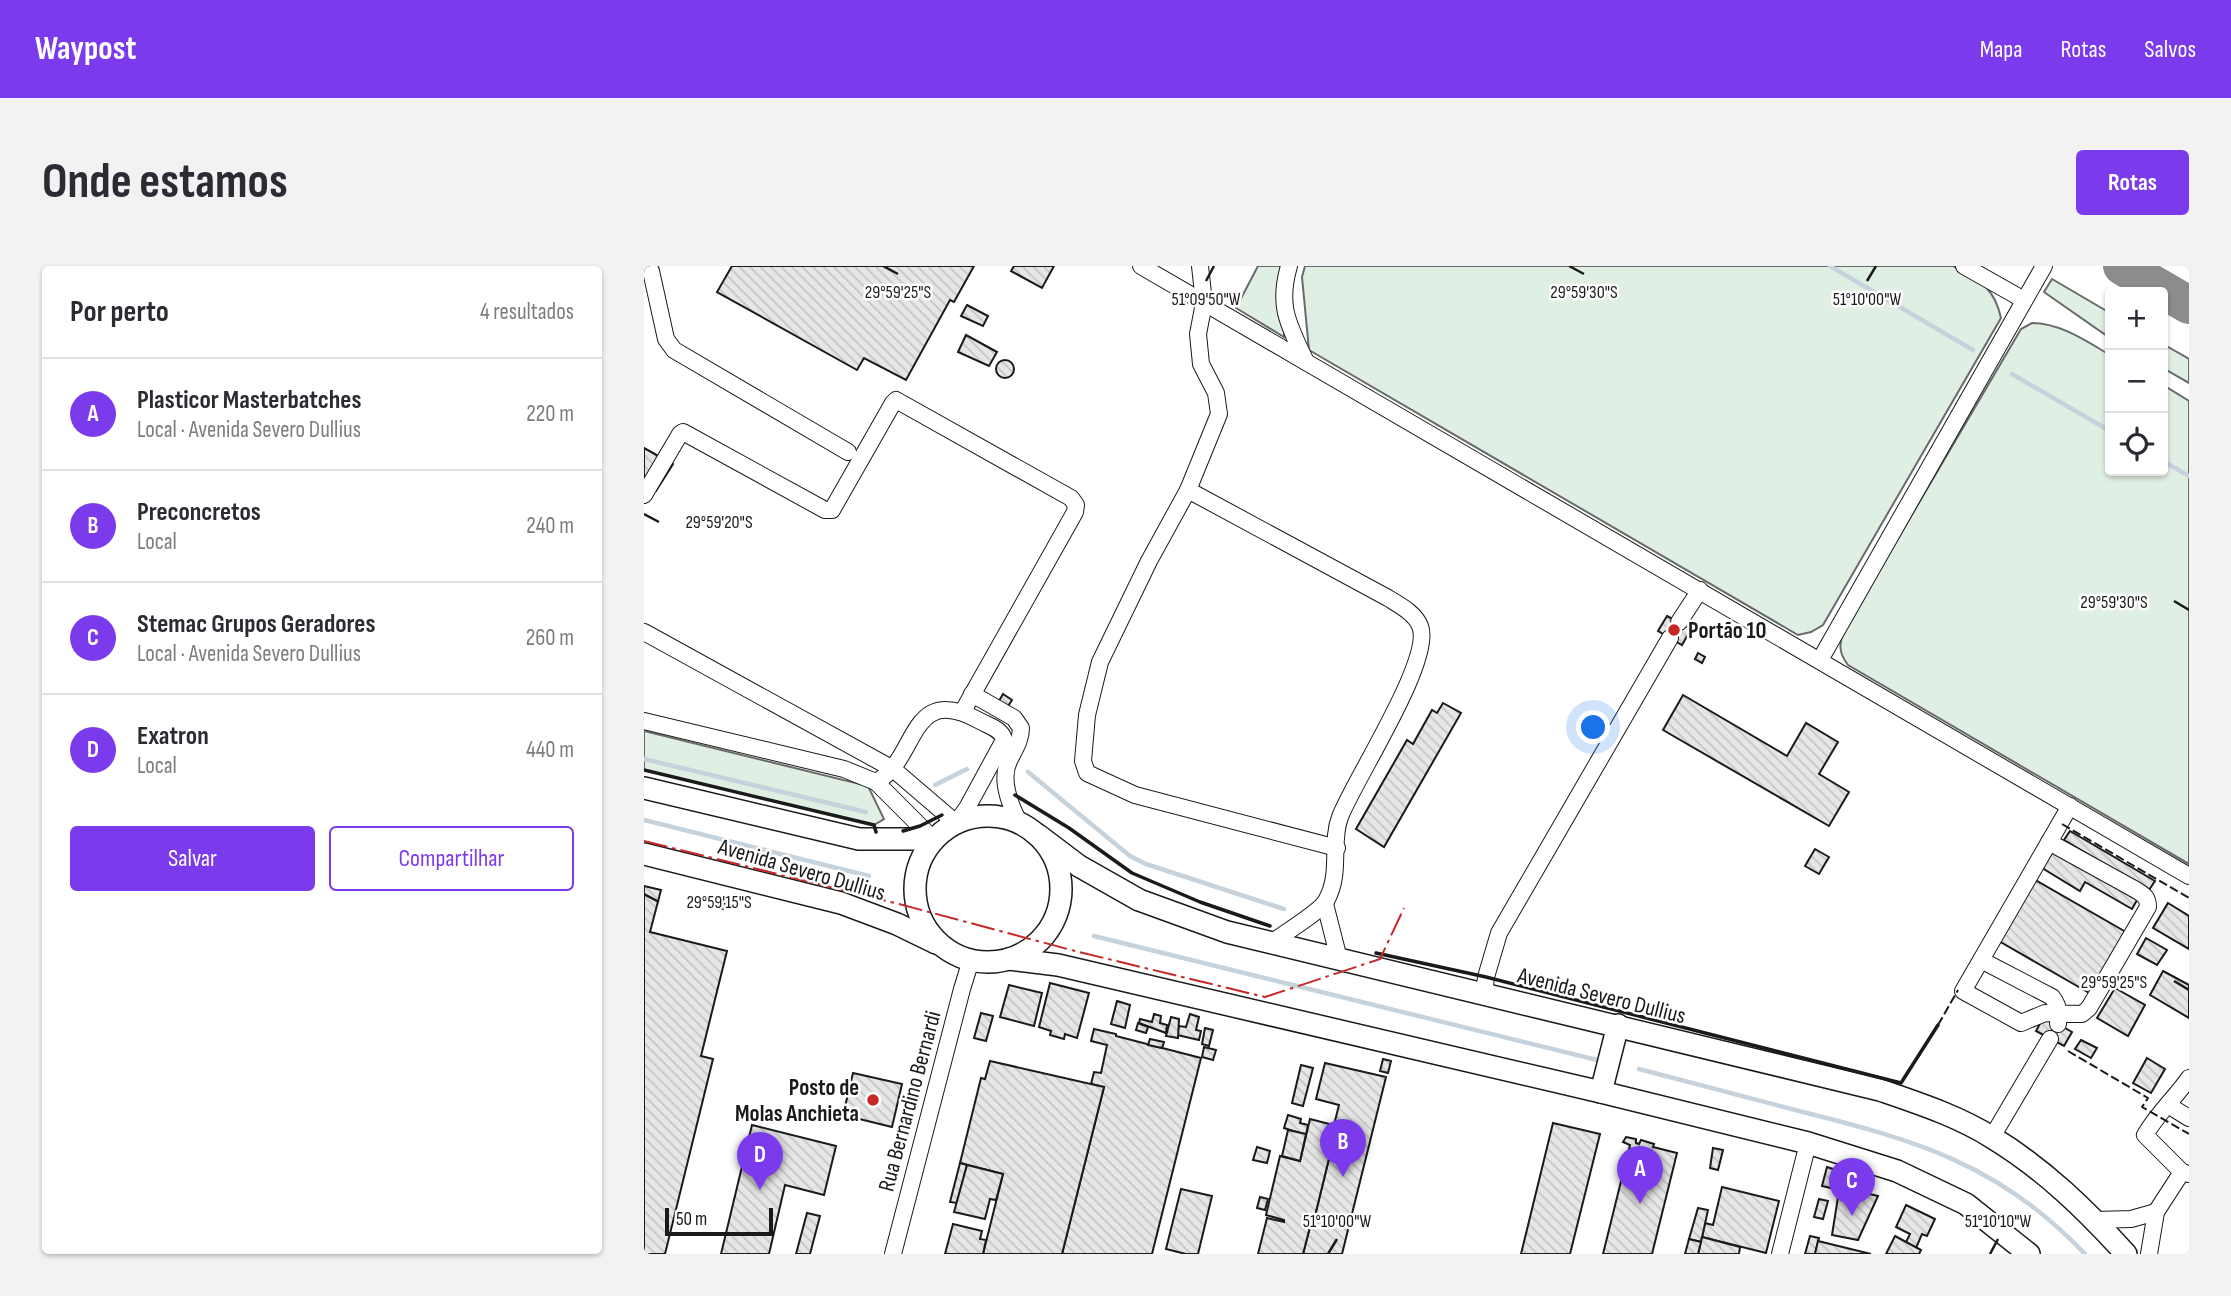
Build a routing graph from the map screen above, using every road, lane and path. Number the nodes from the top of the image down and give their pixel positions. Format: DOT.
graph roads {
  1 [pos="648,266"];
  2 [pos="1141,266"];
  3 [pos="1200,266"];
  4 [pos="1289,266"];
  5 [pos="1964,266"];
  6 [pos="2045,266"];
  7 [pos="2024,300"];
  8 [pos="1204,303"];
  9 [pos="1306,362"];
  10 [pos="848,452"];
  11 [pos="1188,490"];
  12 [pos="644,495"];
  13 [pos="1700,590"];
  14 [pos="1679,622"];
  15 [pos="644,632"];
  16 [pos="1670,638"];
  17 [pos="1820,660"];
  18 [pos="972,694"];
  19 [pos="963,711"];
  20 [pos="644,721"];
  21 [pos="857,747"];
  22 [pos="844,769"];
  23 [pos="893,769"];
  24 [pos="876,782"];
  25 [pos="644,788"];
  26 [pos="2070,806"];
  27 [pos="1019,822"];
  28 [pos="956,823"];
  29 [pos="1038,835"];
  30 [pos="933,839"];
  31 [pos="2049,842"];
  32 [pos="1337,848"];
  33 [pos="644,854"];
  34 [pos="2189,876"];
  35 [pos="1325,904"];
  36 [pos="1271,943"];
  37 [pos="942,946"];
  38 [pos="1009,959"];
  39 [pos="1339,959"];
  40 [pos="971,960"];
  41 [pos="1981,960"];
  42 [pos="1484,994"];
  43 [pos="2056,1025"];
  44 [pos="1618,1026"];
  45 [pos="2189,1078"];
  46 [pos="1601,1092"];
  47 [pos="2168,1105"];
  48 [pos="2189,1118"];
  49 [pos="1992,1137"];
  50 [pos="1808,1143"];
  51 [pos="2185,1173"];
  52 [pos="2156,1212"];
  53 [pos="2095,1220"];
  54 [pos="2020,1251"];
  55 [pos="893,1254"];
  56 [pos="1780,1254"];
  57 [pos="2126,1254"];
  58 [pos="2149,1254"];
  1 -- 10 [label="street"];
  2 -- 8 [label="street"];
  3 -- 8 [label="street"];
  4 -- 9 [label="street"];
  5 -- 7 [label="street"];
  6 -- 7 [label="street"];
  7 -- 17 [label="street"];
  8 -- 9 [label="street"];
  8 -- 11 [label="street"];
  9 -- 13 [label="street"];
  11 -- 32 [label="street"];
  11 -- 32 [label="street"];
  12 -- 18 [label="street"];
  13 -- 14 [label="street"];
  13 -- 17 [label="street"];
  15 -- 21 [label="street"];
  16 -- 42 [label="street"];
  17 -- 26 [label="street"];
  18 -- 19 [label="street"];
  18 -- 27 [label="street"];
  19 -- 23 [label="street"];
  19 -- 28 [label="street"];
  20 -- 22 [label="street"];
  21 -- 22 [label="street"];
  21 -- 23 [label="street"];
  22 -- 24 [label="street"];
  23 -- 24 [label="street"];
  23 -- 28 [label="street"];
  24 -- 30 [label="street"];
  25 -- 30 [label="main road, Avenida Severo Dullius"];
  26 -- 31 [label="street"];
  26 -- 34 [label="street"];
  27 -- 28 [label="main road"];
  27 -- 29 [label="main road"];
  28 -- 30 [label="main road"];
  29 -- 36 [label="main road, Avenida Severo Dullius"];
  29 -- 38 [label="main road"];
  30 -- 37 [label="main road"];
  31 -- 41 [label="street"];
  31 -- 43 [label="street"];
  32 -- 35 [label="street"];
  33 -- 37 [label="main road, Avenida Severo Dullius"];
  35 -- 36 [label="street"];
  35 -- 39 [label="street"];
  36 -- 39 [label="main road, Avenida Severo Dullius"];
  37 -- 40 [label="main road"];
  38 -- 40 [label="main road"];
  38 -- 46 [label="main road"];
  39 -- 42 [label="main road, Avenida Severo Dullius"];
  40 -- 55 [label="street, Rua Bernardino Bernardi"];
  41 -- 43 [label="street"];
  41 -- 43 [label="street"];
  42 -- 44 [label="main road, Avenida Severo Dullius"];
  43 -- 49 [label="street"];
  44 -- 46 [label="main road"];
  44 -- 49 [label="main road, Avenida Severo Dullius"];
  45 -- 47 [label="street"];
  46 -- 50 [label="main road"];
  47 -- 48 [label="street"];
  47 -- 51 [label="street"];
  49 -- 53 [label="main road, Avenida Severo Dullius"];
  50 -- 54 [label="main road"];
  50 -- 56 [label="street"];
  51 -- 52 [label="street"];
  52 -- 53 [label="street"];
  52 -- 58 [label="street"];
  53 -- 57 [label="main road, Avenida Severo Dullius"];
}
